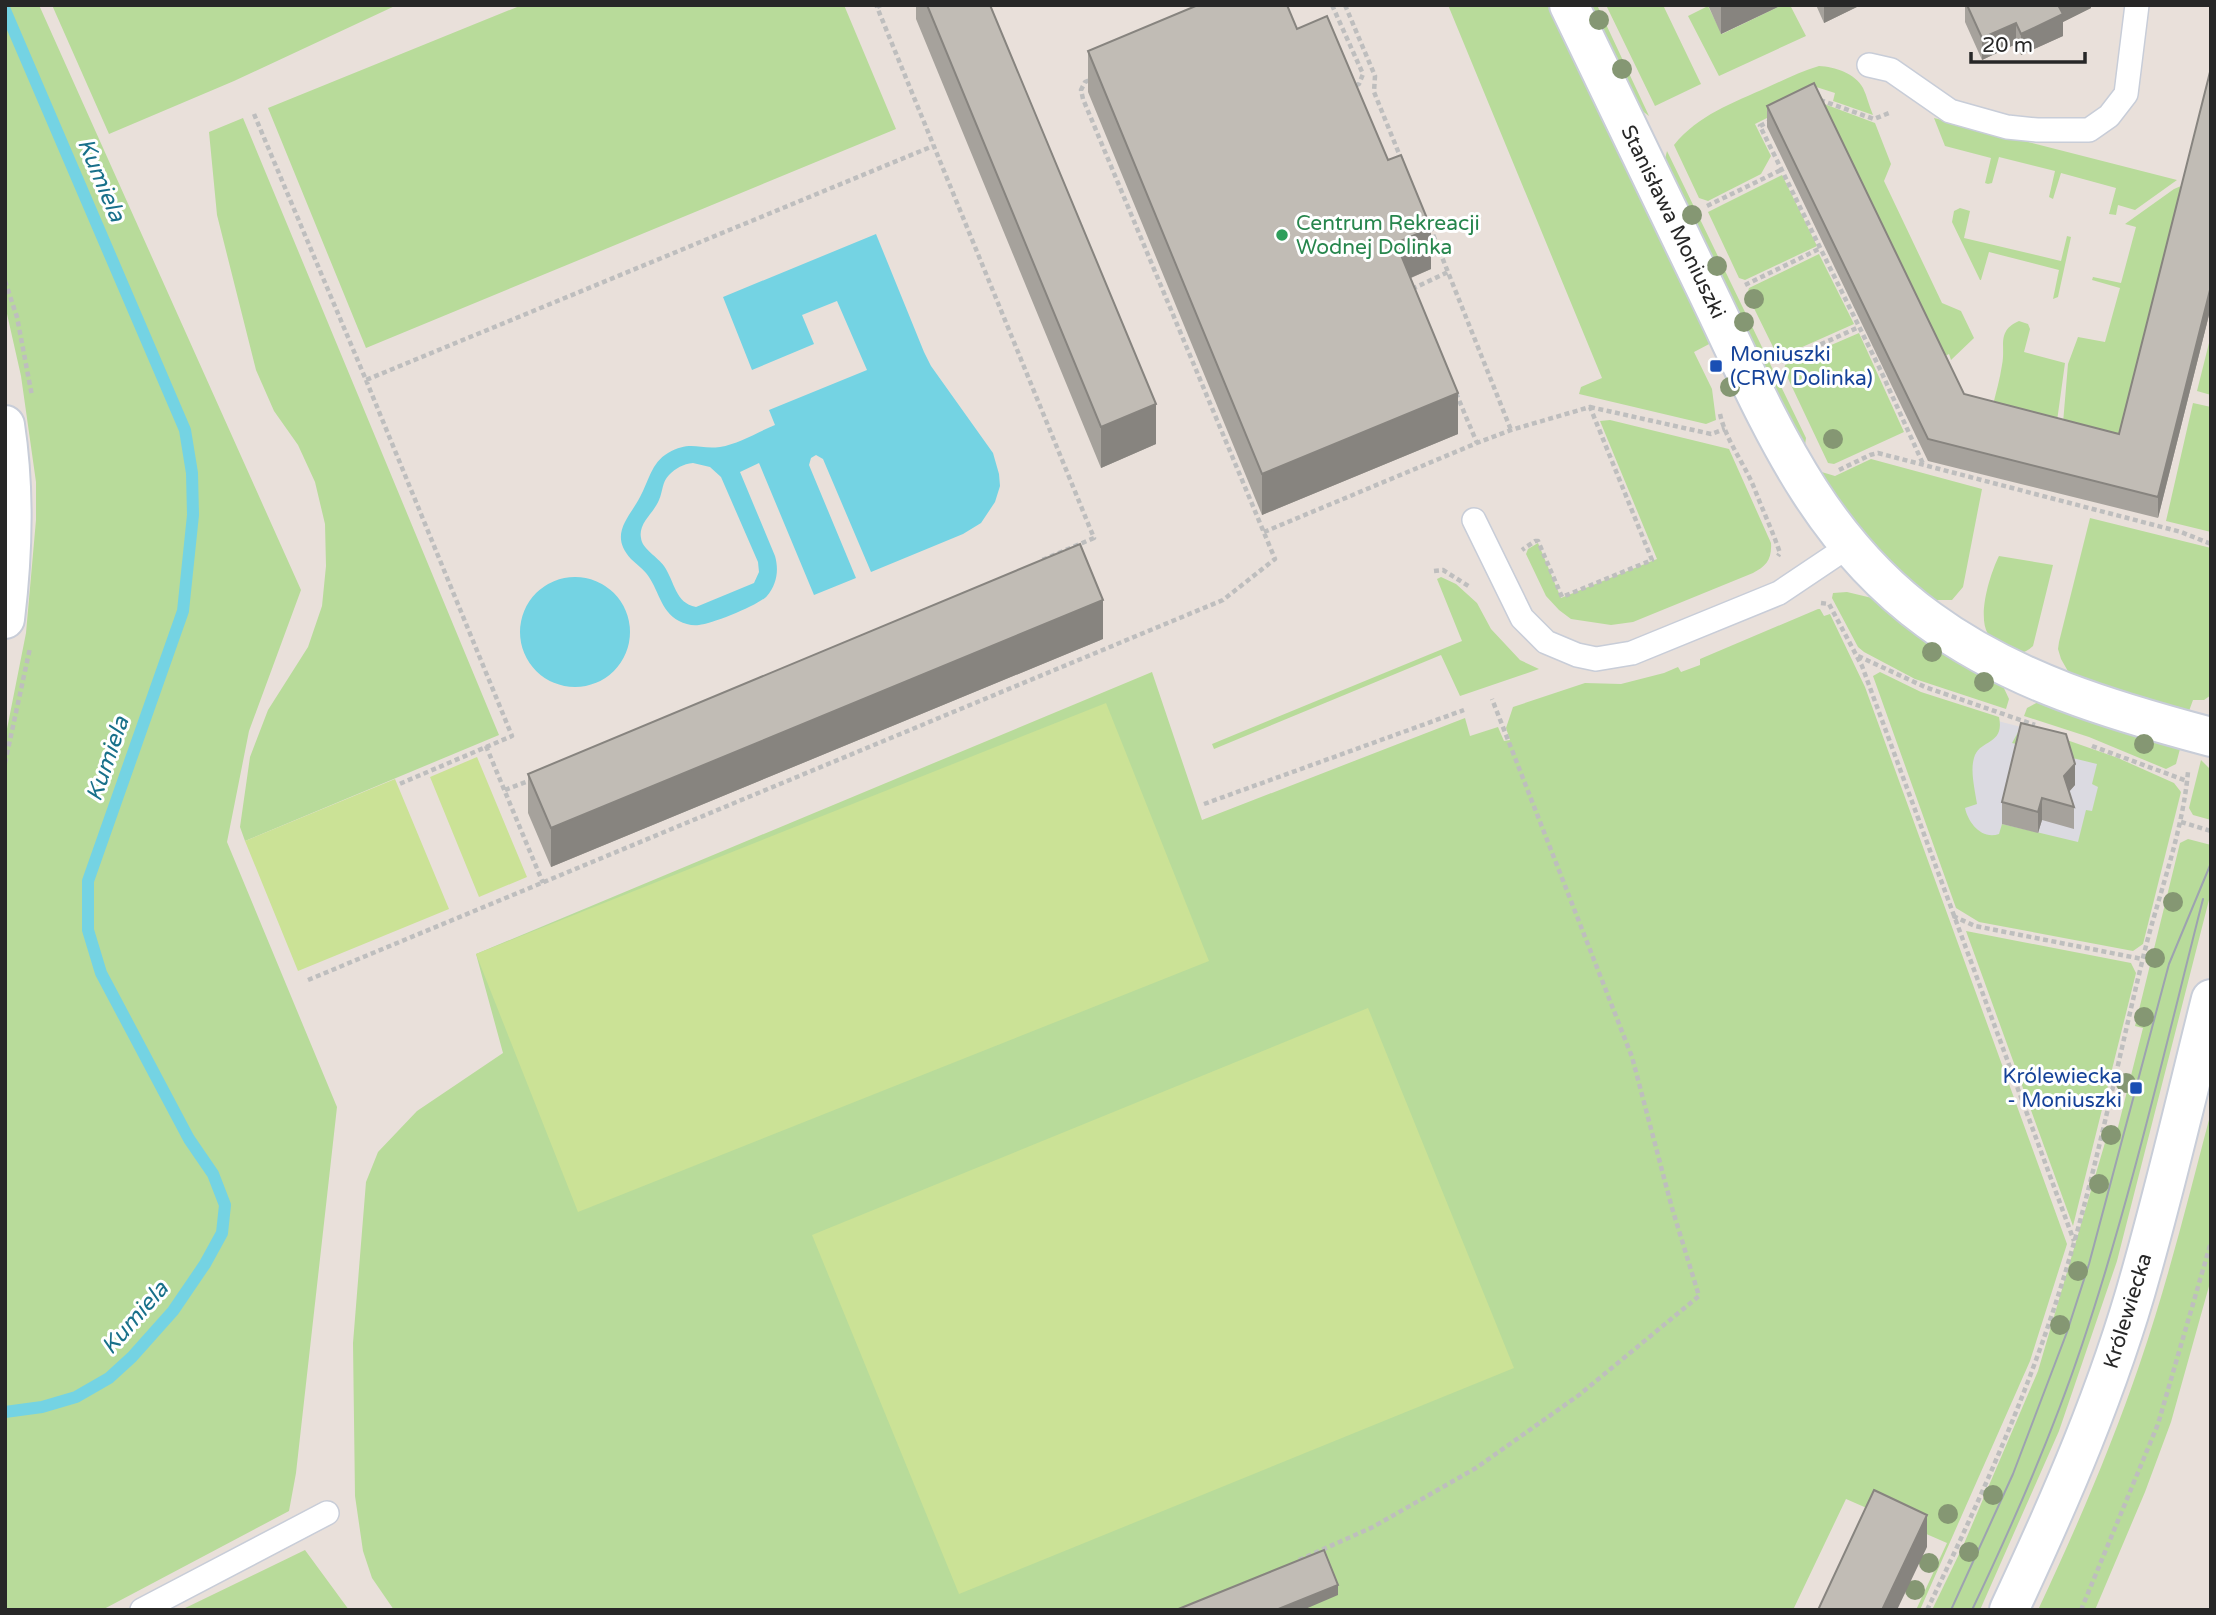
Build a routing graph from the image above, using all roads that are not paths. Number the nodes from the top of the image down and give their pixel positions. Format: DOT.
graph roads {
  1 [pos="1569,5"];
  2 [pos="2137,5"];
  3 [pos="1869,65"];
  4 [pos="5,425"];
  5 [pos="1474,520"];
  6 [pos="1849,546"];
  7 [pos="5,619"];
  8 [pos="2203,735"];
  9 [pos="2211,999"];
  10 [pos="327,1513"];
  11 [pos="142,1610"];
  12 [pos="2009,1610"];
  1 -- 6 [label="street, Stanisława Moniuszki"];
  2 -- 3 [label="lane"];
  4 -- 7 [label="street"];
  5 -- 6 [label="lane"];
  6 -- 8 [label="street, Stanisława Moniuszki"];
  9 -- 12 [label="street, Królewiecka"];
  10 -- 11 [label="lane"];
}
